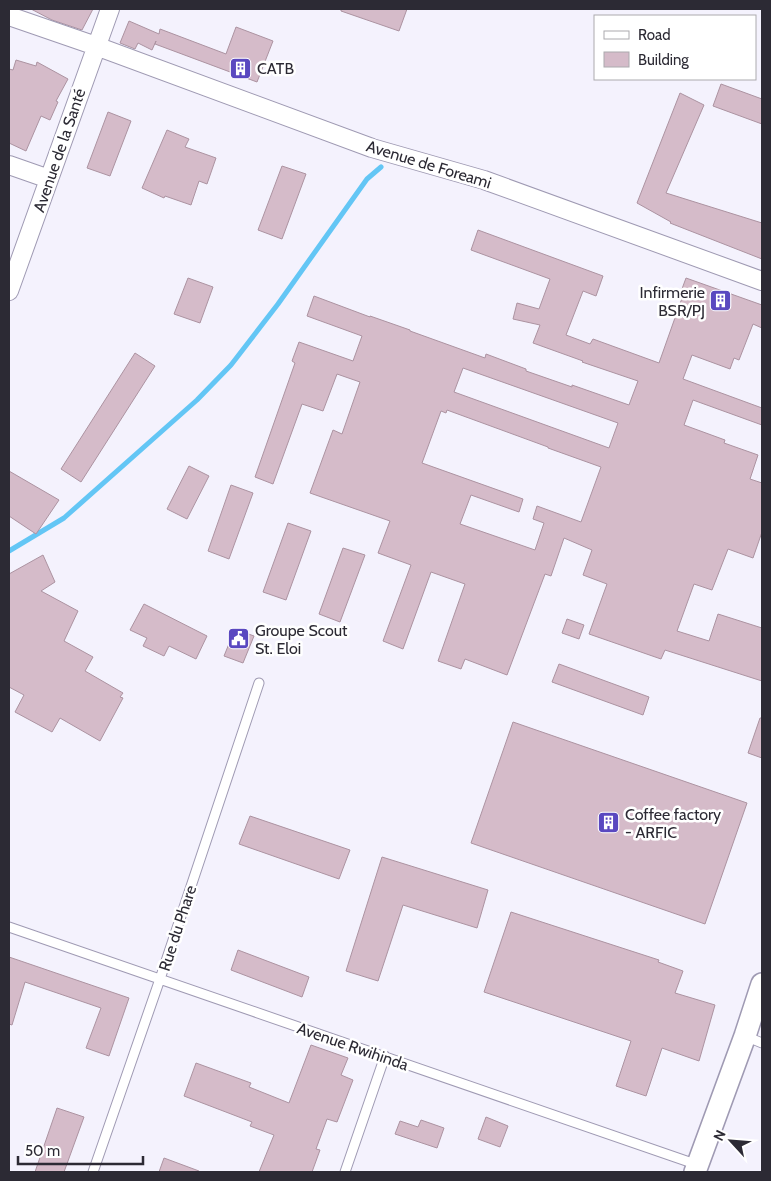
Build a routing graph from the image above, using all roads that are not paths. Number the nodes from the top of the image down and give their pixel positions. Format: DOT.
graph roads {
  1 [pos="110,9"];
  2 [pos="9,16"];
  3 [pos="96,46"];
  4 [pos="9,165"];
  5 [pos="49,179"];
  6 [pos="762,281"];
  7 [pos="9,291"];
  8 [pos="259,683"];
  9 [pos="9,927"];
  10 [pos="160,979"];
  11 [pos="762,984"];
  12 [pos="754,1040"];
  13 [pos="385,1056"];
  14 [pos="696,1169"];
  15 [pos="93,1172"];
  16 [pos="346,1172"];
  1 -- 3 [label="street, Avenue de la Santé"];
  2 -- 3 [label="street, Avenue de Foreami"];
  3 -- 5 [label="street, Avenue de la Santé"];
  3 -- 6 [label="street, Avenue de Foreami"];
  4 -- 5 [label="street"];
  5 -- 7 [label="street, Avenue de la Santé"];
  8 -- 10 [label="lane, Rue du Phare"];
  9 -- 10 [label="lane, Avenue Rwihinda"];
  10 -- 13 [label="lane, Avenue Rwihinda"];
  10 -- 15 [label="lane, Rue du Phare"];
  11 -- 12 [label="street"];
  12 -- 14 [label="street"];
  13 -- 14 [label="lane, Avenue Rwihinda"];
  13 -- 16 [label="lane"];
}
